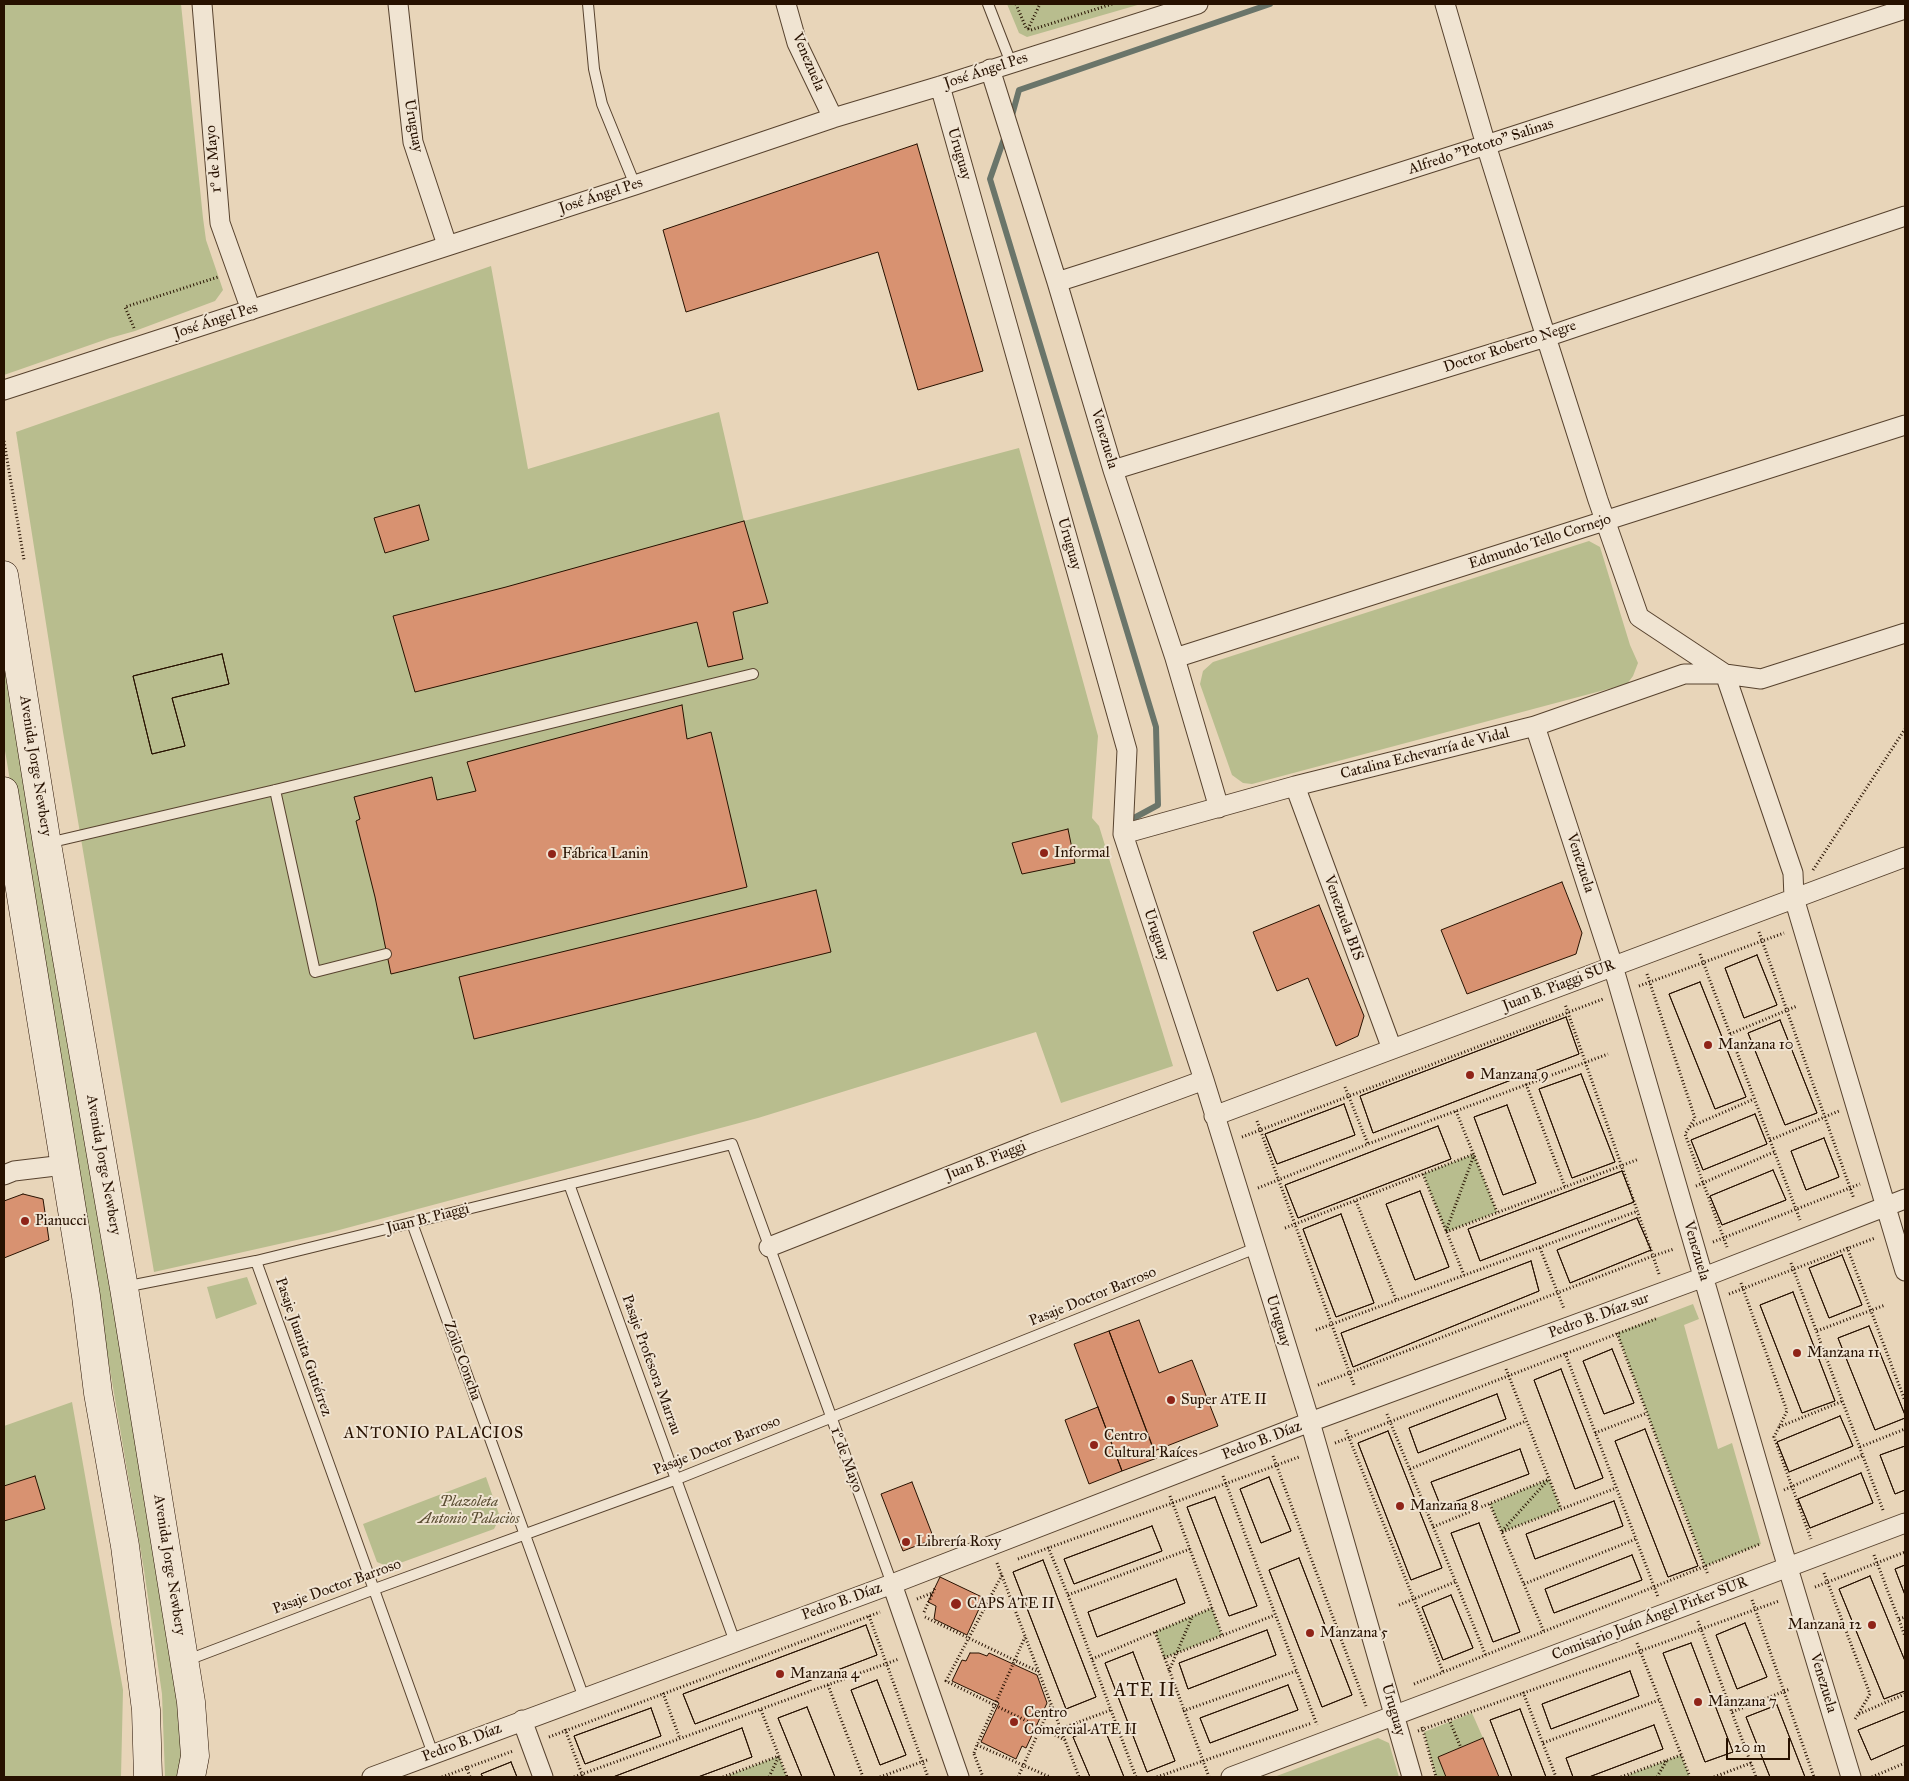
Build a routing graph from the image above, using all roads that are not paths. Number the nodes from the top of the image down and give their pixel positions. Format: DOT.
graph roads {
  1 [pos="202,4"];
  2 [pos="398,4"];
  3 [pos="588,4"];
  4 [pos="786,4"];
  5 [pos="988,4"];
  6 [pos="1198,4"];
  7 [pos="1445,4"];
  8 [pos="1905,9"];
  9 [pos="1011,63"];
  10 [pos="990,69"];
  11 [pos="940,86"];
  12 [pos="833,118"];
  13 [pos="1486,145"];
  14 [pos="635,185"];
  15 [pos="1905,216"];
  16 [pos="447,245"];
  17 [pos="1057,282"];
  18 [pos="251,310"];
  19 [pos="1546,337"];
  20 [pos="4,390"];
  21 [pos="1905,425"];
  22 [pos="1113,470"];
  23 [pos="1605,522"];
  24 [pos="4,575"];
  25 [pos="1905,633"];
  26 [pos="1175,658"];
  27 [pos="753,674"];
  28 [pos="1725,674"];
  29 [pos="1535,726"];
  30 [pos="1295,786"];
  31 [pos="275,790"];
  32 [pos="4,792"];
  33 [pos="1219,808"];
  34 [pos="6,821"];
  35 [pos="1123,834"];
  36 [pos="47,844"];
  37 [pos="1905,857"];
  38 [pos="1794,898"];
  39 [pos="386,954"];
  40 [pos="1613,966"];
  41 [pos="1392,1049"];
  42 [pos="1204,1080"];
  43 [pos="1214,1116"];
  44 [pos="732,1144"];
  45 [pos="64,1165"];
  46 [pos="4,1175"];
  47 [pos="569,1184"];
  48 [pos="1905,1199"];
  49 [pos="1887,1205"];
  50 [pos="412,1223"];
  51 [pos="769,1247"];
  52 [pos="1256,1248"];
  53 [pos="256,1261"];
  54 [pos="1905,1271"];
  55 [pos="1704,1277"];
  56 [pos="124,1288"];
  57 [pos="830,1417"];
  58 [pos="1310,1422"];
  59 [pos="677,1479"];
  60 [pos="1898,1526"];
  61 [pos="525,1535"];
  62 [pos="1788,1567"];
  63 [pos="892,1584"];
  64 [pos="372,1590"];
  65 [pos="735,1642"];
  66 [pos="184,1661"];
  67 [pos="584,1698"];
  68 [pos="1394,1715"];
  69 [pos="522,1720"];
  70 [pos="433,1754"];
  71 [pos="197,1770"];
  72 [pos="148,1777"];
  73 [pos="372,1777"];
  74 [pos="544,1777"];
  75 [pos="959,1777"];
  76 [pos="1231,1777"];
  77 [pos="1412,1777"];
  78 [pos="1851,1777"];
  1 -- 18 [label="street, 1º de Mayo"];
  2 -- 16 [label="street, Uruguay"];
  3 -- 14 [label="lane"];
  4 -- 12 [label="street, Venezuela"];
  5 -- 9 [label="lane"];
  6 -- 9 [label="street, José Ángel Pes"];
  7 -- 13 [label="street"];
  8 -- 13 [label="street, Alfredo \"Pototo\" Salinas"];
  9 -- 10 [label="street, José Ángel Pes"];
  10 -- 11 [label="street, José Ángel Pes"];
  10 -- 17 [label="street, Venezuela"];
  11 -- 12 [label="street, José Ángel Pes"];
  11 -- 35 [label="street, Uruguay"];
  12 -- 14 [label="street, José Ángel Pes"];
  13 -- 17 [label="street, Alfredo \"Pototo\" Salinas"];
  13 -- 19 [label="street"];
  14 -- 16 [label="street, José Ángel Pes"];
  15 -- 19 [label="street, Doctor Roberto Negre"];
  16 -- 18 [label="street, José Ángel Pes"];
  17 -- 22 [label="street, Venezuela"];
  18 -- 20 [label="street, José Ángel Pes"];
  19 -- 22 [label="street, Doctor Roberto Negre"];
  19 -- 23 [label="street"];
  21 -- 23 [label="street, Edmundo Tello Cornejo"];
  22 -- 26 [label="street, Venezuela"];
  23 -- 26 [label="street, Edmundo Tello Cornejo"];
  23 -- 28 [label="street"];
  24 -- 36 [label="main road, Avenida Jorge Newbery"];
  25 -- 28 [label="street"];
  26 -- 33 [label="street, Venezuela"];
  27 -- 31 [label="lane"];
  28 -- 29 [label="street, Catalina Echevarría de Vidal"];
  28 -- 38 [label="street"];
  29 -- 30 [label="street, Catalina Echevarría de Vidal"];
  29 -- 40 [label="street, Venezuela"];
  30 -- 33 [label="street, Catalina Echevarría de Vidal"];
  30 -- 41 [label="street, Venezuela BIS"];
  31 -- 36 [label="lane"];
  31 -- 39 [label="lane"];
  32 -- 34 [label="main road"];
  33 -- 35 [label="street, Catalina Echevarría de Vidal"];
  34 -- 45 [label="main road"];
  35 -- 42 [label="street, Uruguay"];
  36 -- 56 [label="main road, Avenida Jorge Newbery"];
  37 -- 38 [label="street, Juan B. Piaggi SUR"];
  38 -- 40 [label="street, Juan B. Piaggi SUR"];
  38 -- 49 [label="street"];
  40 -- 41 [label="street, Juan B. Piaggi SUR"];
  40 -- 55 [label="street, Venezuela"];
  41 -- 43 [label="street, Juan B. Piaggi SUR"];
  42 -- 43 [label="street, Uruguay"];
  42 -- 51 [label="street, Juan B. Piaggi"];
  43 -- 52 [label="street, Uruguay"];
  44 -- 47 [label="lane, Juan B. Piaggi"];
  44 -- 51 [label="lane, 1º de Mayo"];
  45 -- 46 [label="street"];
  45 -- 72 [label="main road"];
  47 -- 50 [label="lane, Juan B. Piaggi"];
  47 -- 59 [label="lane, Pasaje Profesora Marrau"];
  48 -- 49 [label="street"];
  49 -- 54 [label="street"];
  49 -- 55 [label="street, Pedro B. Díaz sur"];
  50 -- 53 [label="lane, Juan B. Piaggi"];
  50 -- 61 [label="lane, Zoilo Concha"];
  51 -- 57 [label="lane, 1º de Mayo"];
  52 -- 57 [label="lane, Pasaje Doctor Barroso"];
  52 -- 58 [label="street, Uruguay"];
  53 -- 56 [label="lane, Juan B. Piaggi"];
  53 -- 64 [label="lane, Pasaje Juanita Gutiérrez"];
  55 -- 58 [label="street, Pedro B. Díaz sur"];
  55 -- 62 [label="street, Venezuela"];
  56 -- 66 [label="main road, Avenida Jorge Newbery"];
  57 -- 59 [label="lane, Pasaje Doctor Barroso"];
  57 -- 63 [label="lane, 1º de Mayo"];
  58 -- 63 [label="street, Pedro B. Díaz"];
  58 -- 68 [label="street, Uruguay"];
  59 -- 61 [label="lane, Pasaje Doctor Barroso"];
  59 -- 65 [label="lane, Pasaje Profesora Marrau"];
  60 -- 62 [label="street, Comisario Juán Ángel Pirker SUR"];
  61 -- 64 [label="lane, Pasaje Doctor Barroso"];
  61 -- 67 [label="lane, Zoilo Concha"];
  62 -- 68 [label="street, Comisario Juán Ángel Pirker SUR"];
  62 -- 78 [label="street, Venezuela"];
  63 -- 65 [label="street, Pedro B. Díaz"];
  63 -- 75 [label="street, 1º de Mayo"];
  64 -- 66 [label="lane, Pasaje Doctor Barroso"];
  64 -- 70 [label="lane, Pasaje Juanita Gutiérrez"];
  65 -- 67 [label="street, Pedro B. Díaz"];
  66 -- 71 [label="main road, Avenida Jorge Newbery"];
  67 -- 69 [label="street, Pedro B. Díaz"];
  68 -- 76 [label="street, Comisario Juán Ángel Pirker SUR"];
  68 -- 77 [label="street, Uruguay"];
  69 -- 70 [label="street, Pedro B. Díaz"];
  69 -- 74 [label="street"];
  70 -- 73 [label="street, Pedro B. Díaz"];
}
